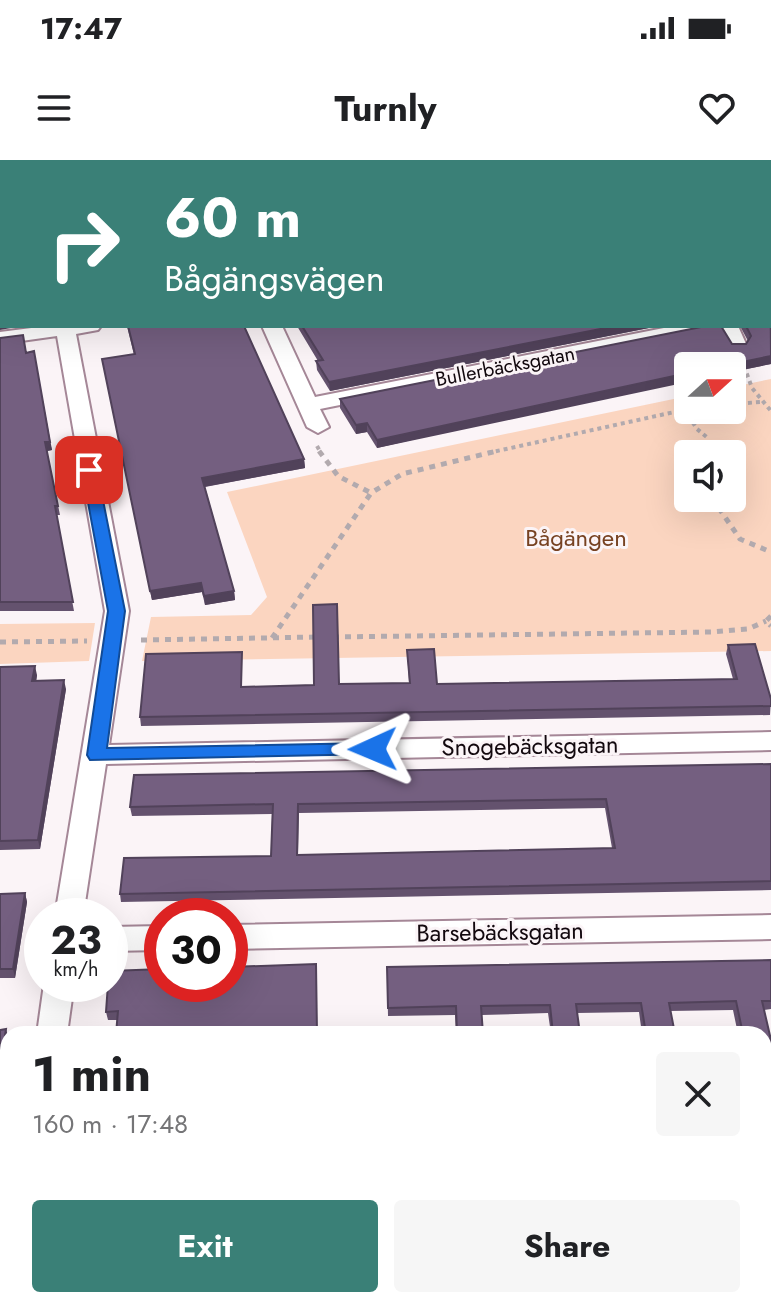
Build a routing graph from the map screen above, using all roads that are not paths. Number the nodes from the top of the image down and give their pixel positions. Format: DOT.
graph roads {
  1 [pos="66,328"];
  2 [pos="273,328"];
  3 [pos="693,328"];
  4 [pos="729,328"];
  5 [pos="0,338"];
  6 [pos="737,346"];
  7 [pos="308,405"];
  8 [pos="318,427"];
  9 [pos="771,741"];
  10 [pos="97,755"];
  11 [pos="72,898"];
  12 [pos="771,927"];
  13 [pos="248,937"];
  14 [pos="56,1002"];
  15 [pos="53,1026"];
  1 -- 5 [label="street"];
  1 -- 10 [label="street"];
  2 -- 7 [label="street"];
  3 -- 7 [label="street, Bullerbäcksgatan"];
  4 -- 6 [label="street"];
  7 -- 8 [label="street"];
  9 -- 10 [label="street, Snogebäcksgatan"];
  10 -- 11 [label="street"];
  12 -- 13 [label="street, Barsebäcksgatan"];
  14 -- 15 [label="street"];
}
